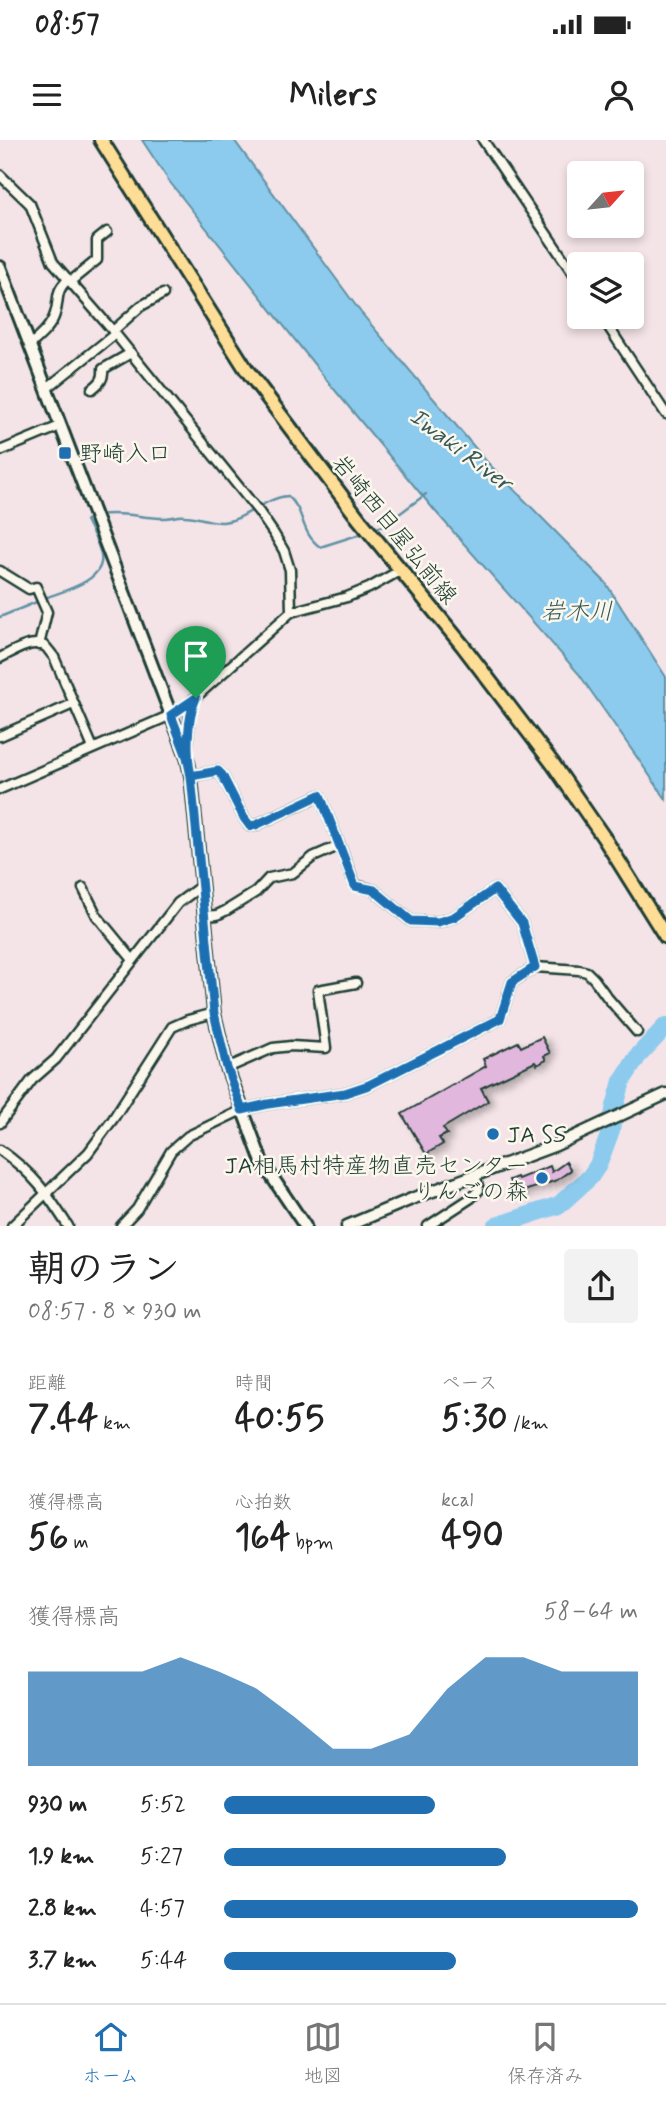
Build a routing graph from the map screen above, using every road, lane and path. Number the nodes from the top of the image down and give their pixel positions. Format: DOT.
graph roads {
  1 [pos="101,140"];
  2 [pos="483,140"];
  3 [pos="0,175"];
  4 [pos="107,232"];
  5 [pos="567,264"];
  6 [pos="0,267"];
  7 [pos="70,280"];
  8 [pos="163,294"];
  9 [pos="610,329"];
  10 [pos="114,332"];
  11 [pos="30,345"];
  12 [pos="131,353"];
  13 [pos="46,389"];
  14 [pos="92,389"];
  15 [pos="666,414"];
  16 [pos="61,426"];
  17 [pos="0,451"];
  18 [pos="401,570"];
  19 [pos="0,571"];
  20 [pos="291,612"];
  21 [pos="39,645"];
  22 [pos="0,658"];
  23 [pos="196,698"];
  24 [pos="73,704"];
  25 [pos="171,715"];
  26 [pos="0,736"];
  27 [pos="93,748"];
  28 [pos="187,757"];
  29 [pos="191,776"];
  30 [pos="0,789"];
  31 [pos="338,846"];
  32 [pos="201,886"];
  33 [pos="83,888"];
  34 [pos="204,916"];
  35 [pos="666,937"];
  36 [pos="132,960"];
  37 [pos="535,967"];
  38 [pos="356,983"];
  39 [pos="214,1013"];
  40 [pos="637,1032"];
  41 [pos="227,1068"];
  42 [pos="666,1094"];
  43 [pos="242,1110"];
  44 [pos="0,1123"];
  45 [pos="0,1150"];
  46 [pos="475,1175"];
  47 [pos="48,1193"];
  48 [pos="12,1226"];
  49 [pos="68,1226"];
  50 [pos="121,1226"];
  51 [pos="305,1226"];
  52 [pos="348,1226"];
  53 [pos="428,1226"];
  1 -- 18 [label="main road, 岩崎西目屋弘前線"];
  2 -- 5 [label="street"];
  3 -- 7 [label="street"];
  4 -- 7 [label="street"];
  6 -- 11 [label="main road"];
  7 -- 10 [label="street"];
  7 -- 11 [label="street"];
  8 -- 10 [label="street"];
  9 -- 15 [label="street"];
  10 -- 12 [label="street"];
  10 -- 13 [label="street"];
  11 -- 13 [label="main road"];
  12 -- 14 [label="street"];
  12 -- 20 [label="street"];
  13 -- 16 [label="main road"];
  16 -- 17 [label="street"];
  16 -- 25 [label="main road"];
  18 -- 20 [label="street"];
  18 -- 35 [label="main road, 岩崎西目屋弘前線"];
  19 -- 21 [label="street"];
  20 -- 23 [label="street"];
  21 -- 22 [label="street"];
  21 -- 24 [label="street"];
  23 -- 25 [label="street"];
  23 -- 28 [label="street"];
  24 -- 26 [label="street"];
  24 -- 27 [label="street"];
  25 -- 27 [label="street"];
  25 -- 28 [label="main road"];
  27 -- 30 [label="street"];
  28 -- 29 [label="main road"];
  29 -- 31 [label="street"];
  29 -- 32 [label="main road"];
  31 -- 34 [label="street"];
  31 -- 37 [label="street"];
  32 -- 34 [label="main road"];
  32 -- 36 [label="street"];
  33 -- 36 [label="street"];
  34 -- 39 [label="main road"];
  36 -- 44 [label="street"];
  37 -- 40 [label="street"];
  37 -- 43 [label="street"];
  38 -- 41 [label="street"];
  39 -- 41 [label="main road"];
  39 -- 47 [label="street"];
  41 -- 43 [label="main road"];
  42 -- 46 [label="street"];
  43 -- 50 [label="street"];
  43 -- 51 [label="main road"];
  45 -- 47 [label="street"];
  46 -- 52 [label="street"];
  46 -- 53 [label="street"];
  47 -- 48 [label="street"];
  47 -- 49 [label="street"];
}
